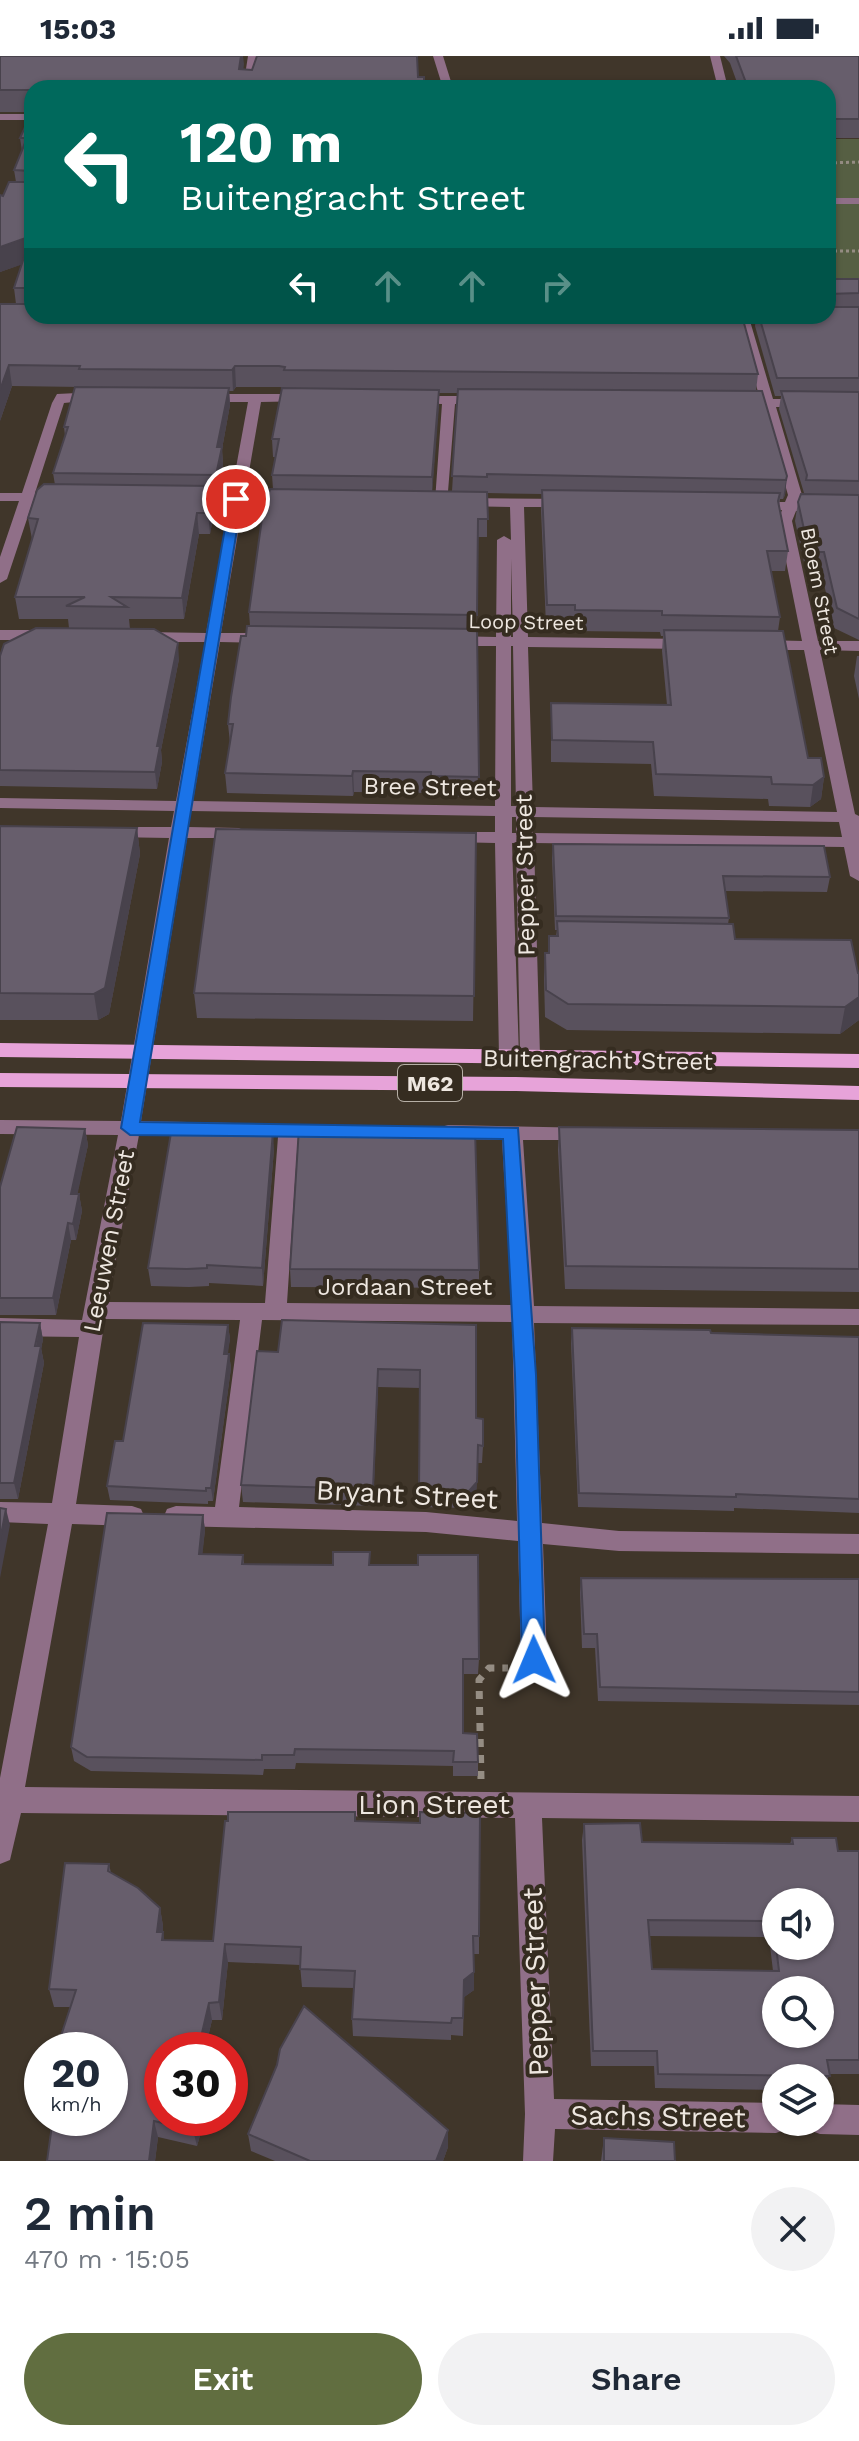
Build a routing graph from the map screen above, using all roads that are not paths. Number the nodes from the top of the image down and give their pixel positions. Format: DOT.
graph roads {
  1 [pos="253,56"];
  2 [pos="438,56"];
  3 [pos="715,56"];
  4 [pos="249,80"];
  5 [pos="446,80"];
  6 [pos="721,80"];
  7 [pos="0,117"];
  8 [pos="24,117"];
  9 [pos="836,201"];
  10 [pos="859,201"];
  11 [pos="745,324"];
  12 [pos="118,397"];
  13 [pos="194,397"];
  14 [pos="255,398"];
  15 [pos="315,399"];
  16 [pos="404,399"];
  17 [pos="449,400"];
  18 [pos="497,400"];
  19 [pos="720,402"];
  20 [pos="768,403"];
  21 [pos="859,403"];
  22 [pos="0,497"];
  23 [pos="26,497"];
  24 [pos="48,497"];
  25 [pos="173,499"];
  26 [pos="236,499"];
  27 [pos="315,500"];
  28 [pos="426,501"];
  29 [pos="442,501"];
  30 [pos="511,502"];
  31 [pos="578,503"];
  32 [pos="729,505"];
  33 [pos="790,506"];
  34 [pos="859,507"];
  35 [pos="0,579"];
  36 [pos="0,635"];
  37 [pos="58,635"];
  38 [pos="131,637"];
  39 [pos="215,637"];
  40 [pos="291,638"];
  41 [pos="428,640"];
  42 [pos="512,641"];
  43 [pos="703,644"];
  44 [pos="749,645"];
  45 [pos="810,645"];
  46 [pos="859,646"];
  47 [pos="0,803"];
  48 [pos="183,809"];
  49 [pos="503,812"];
  50 [pos="525,813"];
  51 [pos="852,819"];
  52 [pos="89,832"];
  53 [pos="179,832"];
  54 [pos="256,833"];
  55 [pos="427,836"];
  56 [pos="504,838"];
  57 [pos="525,838"];
  58 [pos="856,843"];
  59 [pos="859,876"];
  60 [pos="505,937"];
  61 [pos="534,938"];
  62 [pos="0,1050"];
  63 [pos="143,1053"];
  64 [pos="509,1056"];
  65 [pos="530,1056"];
  66 [pos="859,1061"];
  67 [pos="0,1080"];
  68 [pos="139,1080"];
  69 [pos="859,1093"];
  70 [pos="0,1127"];
  71 [pos="130,1128"];
  72 [pos="337,1130"];
  73 [pos="432,1131"];
  74 [pos="512,1132"];
  75 [pos="606,1133"];
  76 [pos="288,1136"];
  77 [pos="263,1312"];
  78 [pos="523,1313"];
  79 [pos="859,1317"];
  80 [pos="93,1319"];
  81 [pos="0,1327"];
  82 [pos="0,1512"];
  83 [pos="62,1515"];
  84 [pos="226,1517"];
  85 [pos="532,1530"];
  86 [pos="859,1544"];
  87 [pos="534,1660"];
  88 [pos="9,1800"];
  89 [pos="528,1804"];
  90 [pos="859,1809"];
  91 [pos="0,1851"];
  92 [pos="540,2114"];
  93 [pos="762,2118"];
  94 [pos="834,2119"];
  95 [pos="859,2120"];
  96 [pos="538,2161"];
  1 -- 4 [label="street"];
  2 -- 5 [label="street"];
  3 -- 6 [label="street"];
  7 -- 8 [label="street"];
  9 -- 10 [label="street"];
  11 -- 20 [label="street, Bloem Street"];
  12 -- 23 [label="street"];
  13 -- 14 [label="street"];
  14 -- 15 [label="street"];
  14 -- 26 [label="street, Leeuwen Street"];
  16 -- 17 [label="street"];
  17 -- 18 [label="street"];
  17 -- 29 [label="street"];
  19 -- 20 [label="street"];
  20 -- 21 [label="street"];
  20 -- 33 [label="street, Bloem Street"];
  22 -- 23 [label="street"];
  23 -- 24 [label="street"];
  23 -- 35 [label="street"];
  25 -- 26 [label="street"];
  26 -- 27 [label="street"];
  26 -- 39 [label="street, Leeuwen Street"];
  28 -- 29 [label="street"];
  29 -- 30 [label="street"];
  30 -- 31 [label="street"];
  30 -- 42 [label="street, Pepper Street"];
  32 -- 33 [label="street"];
  33 -- 34 [label="street"];
  33 -- 45 [label="street, Bloem Street"];
  36 -- 37 [label="street"];
  38 -- 39 [label="street"];
  39 -- 40 [label="street"];
  39 -- 48 [label="street, Leeuwen Street"];
  41 -- 42 [label="street, Loop Street"];
  42 -- 43 [label="street, Loop Street"];
  42 -- 49 [label="street, Pepper Street"];
  42 -- 50 [label="street, Pepper Street"];
  44 -- 45 [label="street"];
  45 -- 46 [label="street"];
  45 -- 51 [label="street, Bloem Street"];
  47 -- 48 [label="street, Bree Street"];
  48 -- 49 [label="street, Bree Street"];
  48 -- 53 [label="street, Leeuwen Street"];
  49 -- 50 [label="street, Bree Street"];
  49 -- 56 [label="street, Pepper Street"];
  50 -- 51 [label="street, Bree Street"];
  50 -- 57 [label="street, Pepper Street"];
  51 -- 58 [label="street, Bloem Street"];
  52 -- 53 [label="street"];
  53 -- 54 [label="street"];
  53 -- 63 [label="street, Leeuwen Street"];
  55 -- 56 [label="street, Bree Street"];
  56 -- 57 [label="street, Bree Street"];
  56 -- 60 [label="street, Pepper Street"];
  57 -- 58 [label="street, Bree Street"];
  57 -- 61 [label="street, Pepper Street"];
  58 -- 59 [label="street, Bloem Street"];
  60 -- 61 [label="street"];
  60 -- 64 [label="street, Pepper Street"];
  61 -- 65 [label="street, Pepper Street"];
  62 -- 63 [label="main road, Buitengracht Street / M62"];
  63 -- 64 [label="main road, Buitengracht Street / M62"];
  63 -- 68 [label="street, Leeuwen Street"];
  64 -- 65 [label="main road, Buitengracht Street / M62"];
  65 -- 66 [label="main road, Buitengracht Street / M62"];
  67 -- 68 [label="main road, Buitengracht Street / M62"];
  68 -- 69 [label="main road, Buitengracht Street / M62"];
  68 -- 71 [label="street, Leeuwen Street"];
  70 -- 71 [label="street"];
  71 -- 72 [label="street"];
  71 -- 80 [label="street, Leeuwen Street"];
  73 -- 74 [label="street"];
  74 -- 75 [label="street"];
  74 -- 78 [label="street"];
  76 -- 77 [label="street"];
  77 -- 78 [label="street, Jordaan Street"];
  77 -- 80 [label="street, Jordaan Street"];
  77 -- 84 [label="street"];
  78 -- 79 [label="street, Jordaan Street"];
  78 -- 85 [label="street"];
  80 -- 81 [label="street, Jordaan Street"];
  80 -- 83 [label="street, Leeuwen Street"];
  82 -- 83 [label="street, Bryant Street"];
  83 -- 84 [label="street, Bryant Street"];
  83 -- 88 [label="street, Leeuwen Street"];
  84 -- 85 [label="street, Bryant Street"];
  85 -- 86 [label="street, Bryant Street"];
  85 -- 87 [label="street"];
  88 -- 89 [label="street, Lion Street"];
  88 -- 91 [label="street, Leeuwen Street"];
  89 -- 90 [label="street, Lion Street"];
  89 -- 92 [label="street, Pepper Street"];
  92 -- 93 [label="street, Sachs Street"];
  92 -- 96 [label="street, Pepper Street"];
  94 -- 95 [label="street"];
}
